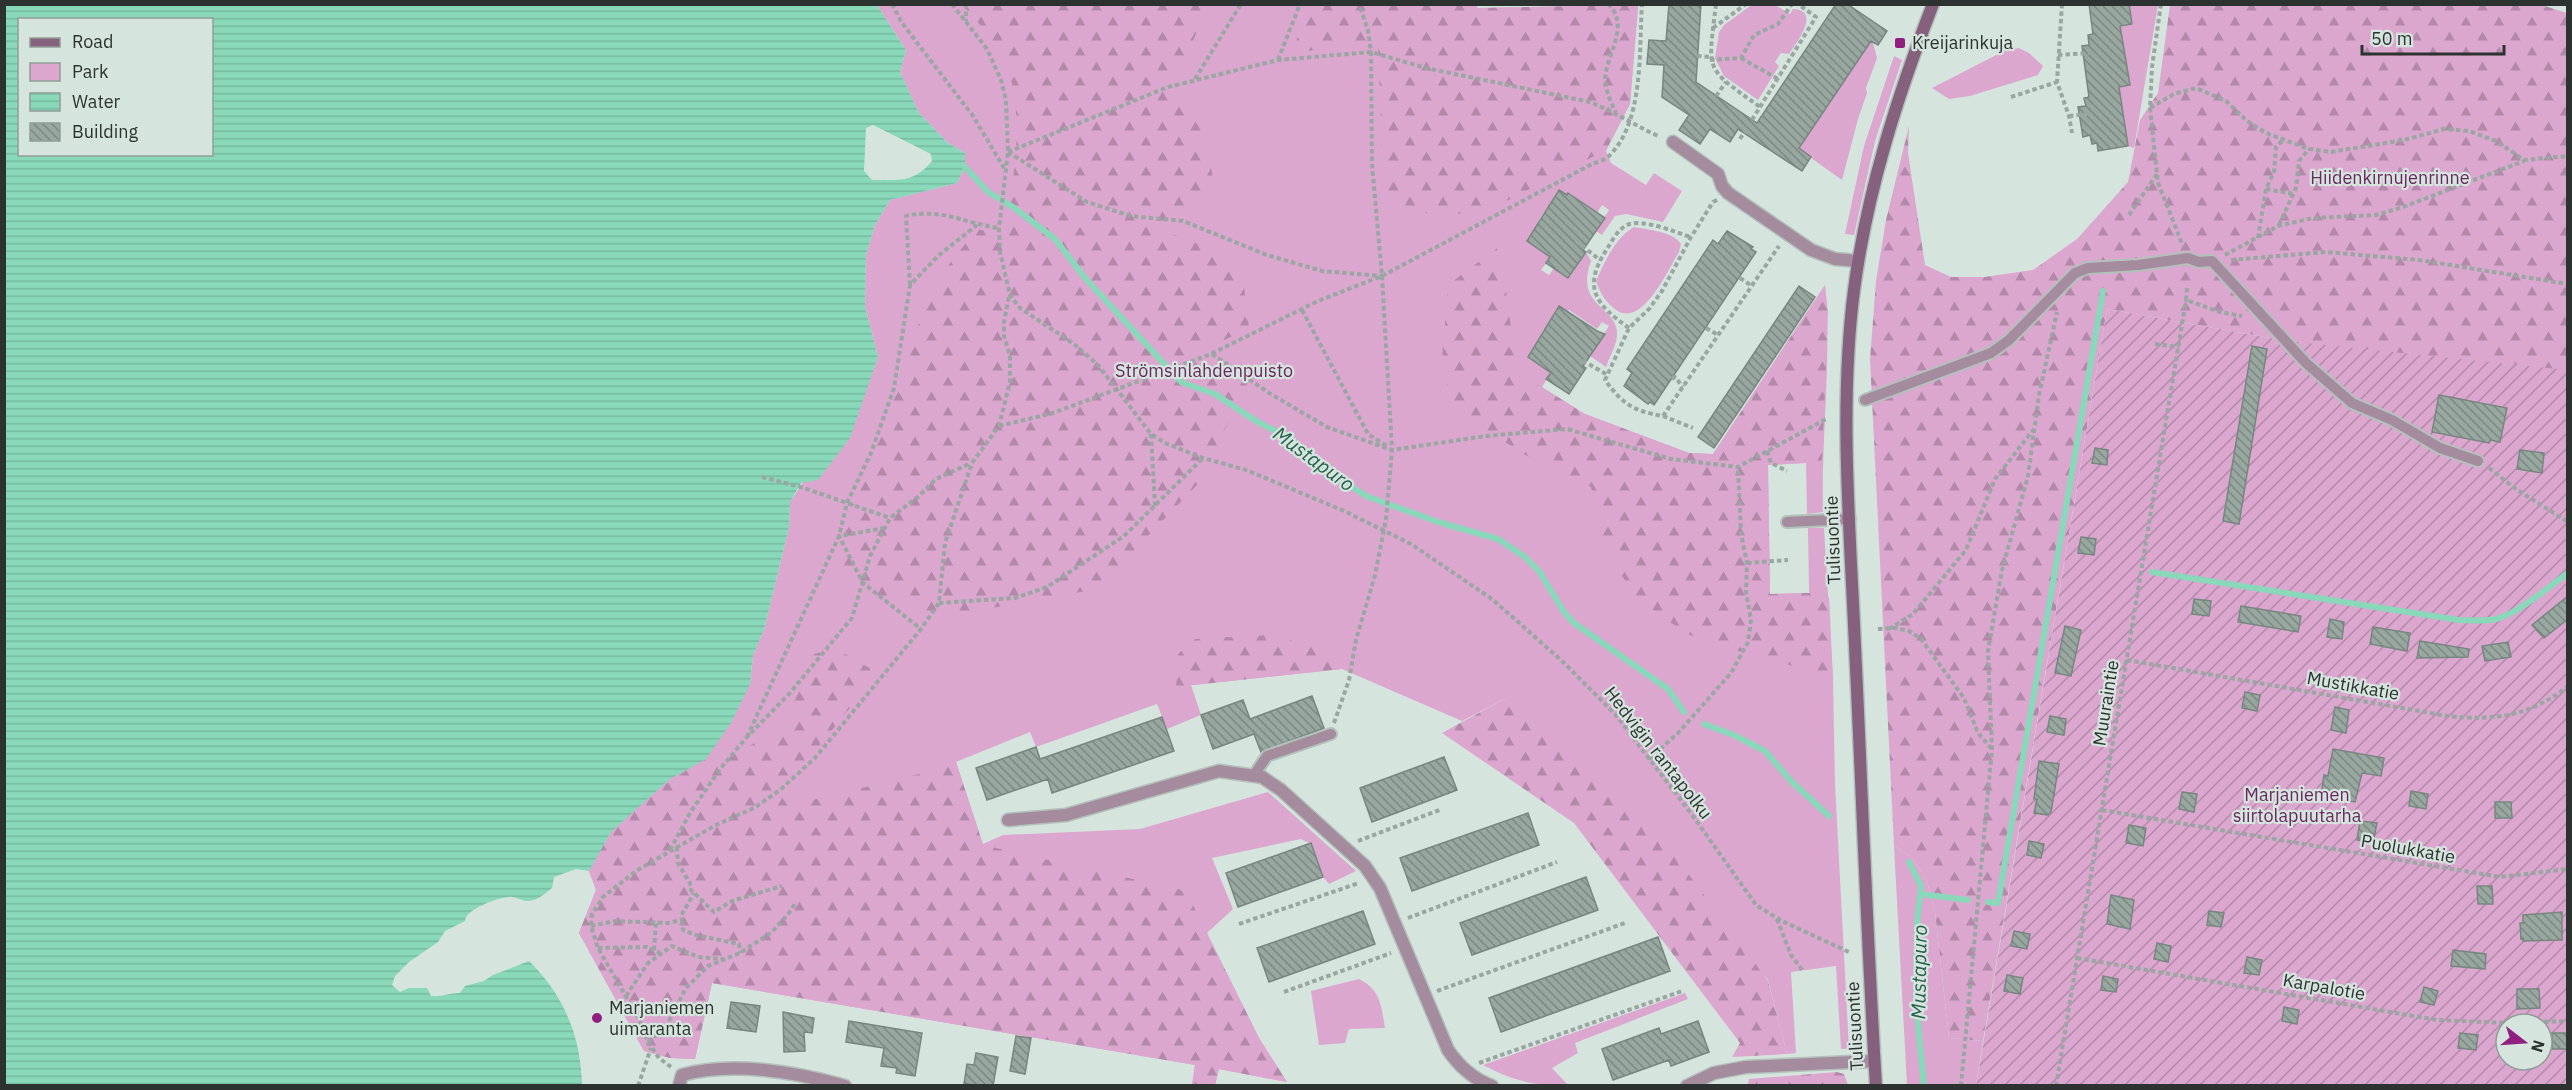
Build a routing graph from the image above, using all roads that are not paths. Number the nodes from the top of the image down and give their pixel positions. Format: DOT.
graph roads {
  1 [pos="1933,4"];
  2 [pos="1673,142"];
  3 [pos="1858,261"];
  4 [pos="1865,400"];
  5 [pos="2478,461"];
  6 [pos="1850,519"];
  7 [pos="1788,522"];
  8 [pos="1331,734"];
  9 [pos="1254,776"];
  10 [pos="1008,820"];
  11 [pos="1874,1060"];
  12 [pos="681,1080"];
  13 [pos="845,1086"];
  14 [pos="1492,1086"];
  15 [pos="1687,1086"];
  16 [pos="1876,1086"];
  1 -- 3 [label="main road, Tulisuontie"];
  2 -- 3 [label="street"];
  3 -- 6 [label="main road, Tulisuontie"];
  4 -- 5 [label="lane"];
  6 -- 7 [label="lane"];
  6 -- 11 [label="main road, Tulisuontie"];
  8 -- 9 [label="lane"];
  9 -- 10 [label="street"];
  9 -- 14 [label="street"];
  11 -- 15 [label="street"];
  11 -- 16 [label="main road, Tulisuontie"];
  12 -- 13 [label="street"];
}
